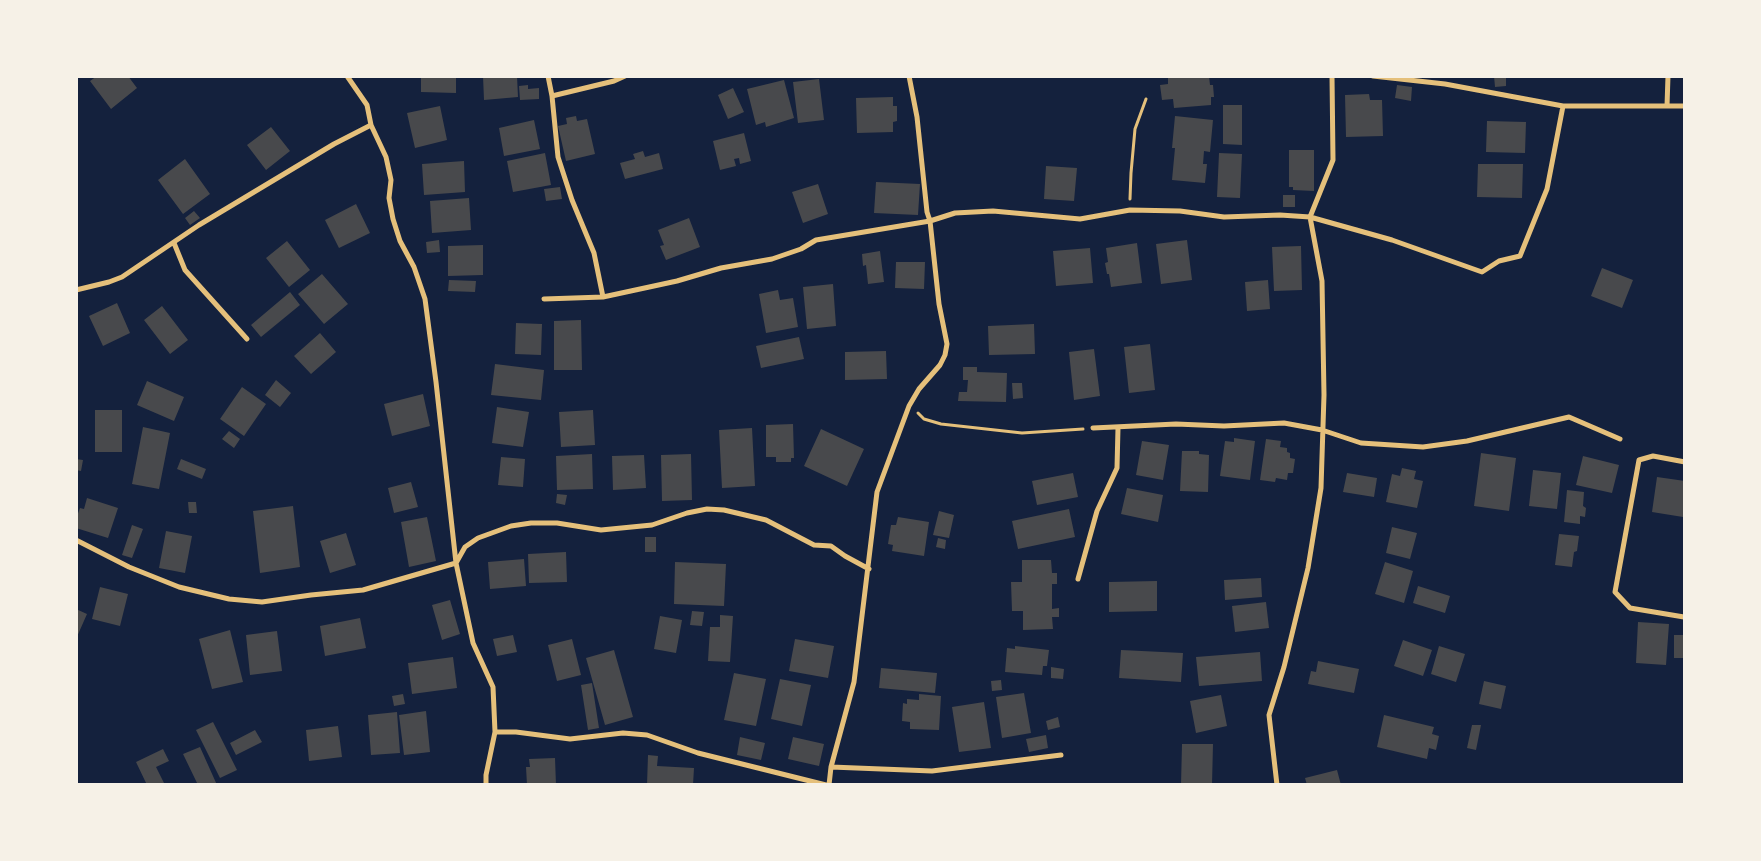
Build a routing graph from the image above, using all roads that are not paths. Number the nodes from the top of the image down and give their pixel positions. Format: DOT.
graph roads {
  1 [pos="347,76"];
  2 [pos="548,76"];
  3 [pos="625,76"];
  4 [pos="909,76"];
  5 [pos="1332,76"];
  6 [pos="1373,76"];
  7 [pos="1668,76"];
  8 [pos="552,96"];
  9 [pos="1563,106"];
  10 [pos="1667,106"];
  11 [pos="1685,106"];
  12 [pos="371,125"];
  13 [pos="1310,217"];
  14 [pos="930,221"];
  15 [pos="174,243"];
  16 [pos="76,290"];
  17 [pos="603,297"];
  18 [pos="544,299"];
  19 [pos="247,338"];
  20 [pos="1093,428"];
  21 [pos="1118,428"];
  22 [pos="1322,430"];
  23 [pos="1620,438"];
  24 [pos="1685,462"];
  25 [pos="76,540"];
  26 [pos="456,563"];
  27 [pos="869,569"];
  28 [pos="1078,579"];
  29 [pos="1684,617"];
  30 [pos="495,732"];
  31 [pos="1061,755"];
  32 [pos="831,767"];
  33 [pos="486,785"];
  34 [pos="828,785"];
  35 [pos="1277,785"];
  1 -- 12 [label="street"];
  2 -- 8 [label="street"];
  3 -- 8 [label="street"];
  4 -- 14 [label="street"];
  5 -- 13 [label="street"];
  6 -- 9 [label="street"];
  7 -- 10 [label="street"];
  8 -- 17 [label="street"];
  9 -- 10 [label="street"];
  9 -- 13 [label="street"];
  10 -- 11 [label="street"];
  12 -- 15 [label="street"];
  12 -- 26 [label="street"];
  13 -- 14 [label="street"];
  13 -- 22 [label="street"];
  14 -- 17 [label="street"];
  14 -- 27 [label="street"];
  15 -- 16 [label="street"];
  15 -- 19 [label="street"];
  17 -- 18 [label="street"];
  20 -- 21 [label="street"];
  21 -- 22 [label="street"];
  21 -- 28 [label="street"];
  22 -- 23 [label="street"];
  22 -- 35 [label="street"];
  24 -- 29 [label="street"];
  25 -- 26 [label="street"];
  26 -- 27 [label="street"];
  26 -- 30 [label="street"];
  27 -- 32 [label="street"];
  30 -- 33 [label="street"];
  30 -- 34 [label="street"];
  31 -- 32 [label="street"];
  32 -- 34 [label="street"];
}
